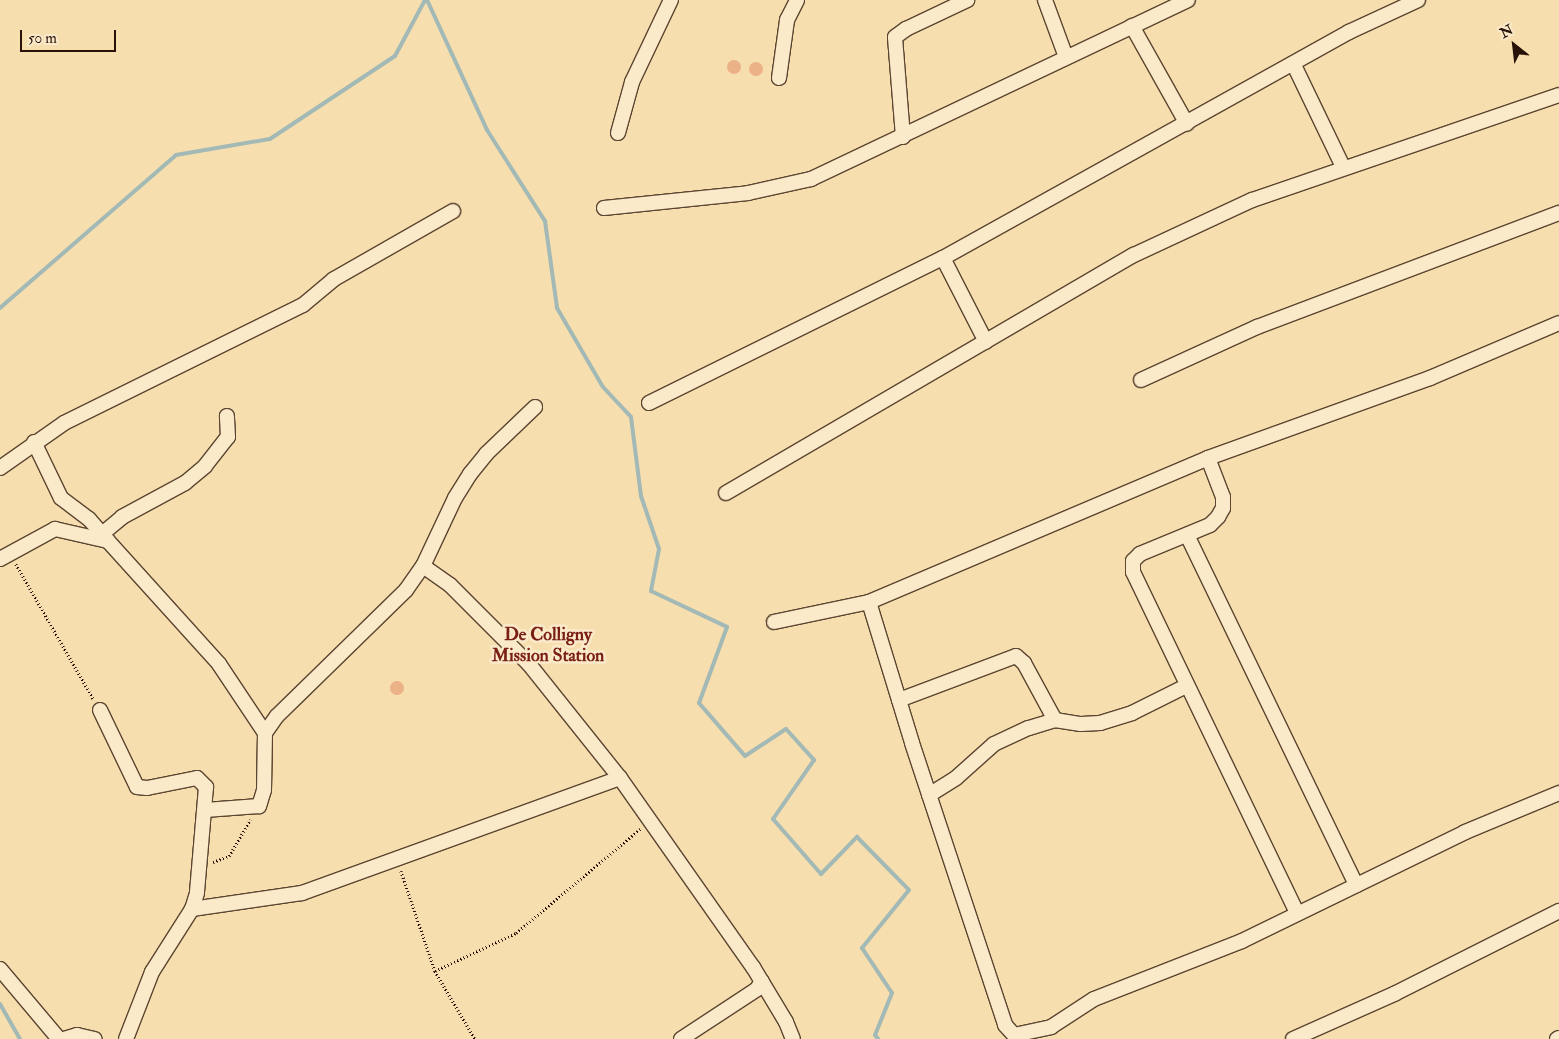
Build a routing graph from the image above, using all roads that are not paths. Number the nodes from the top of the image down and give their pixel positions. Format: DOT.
graph roads {
  1 [pos="671,0"];
  2 [pos="797,0"];
  3 [pos="940,0"];
  4 [pos="967,0"];
  5 [pos="1045,0"];
  6 [pos="1188,0"];
  7 [pos="1418,0"];
  8 [pos="952,7"];
  9 [pos="1132,26"];
  10 [pos="1066,57"];
  11 [pos="1294,65"];
  12 [pos="779,78"];
  13 [pos="1559,95"];
  14 [pos="1187,124"];
  15 [pos="618,134"];
  16 [pos="903,137"];
  17 [pos="1343,167"];
  18 [pos="604,208"];
  19 [pos="453,211"];
  20 [pos="1559,212"];
  21 [pos="944,258"];
  22 [pos="1559,323"];
  23 [pos="986,342"];
  24 [pos="1141,380"];
  25 [pos="649,403"];
  26 [pos="535,407"];
  27 [pos="227,416"];
  28 [pos="34,442"];
  29 [pos="1208,458"];
  30 [pos="0,468"];
  31 [pos="726,493"];
  32 [pos="1187,535"];
  33 [pos="105,538"];
  34 [pos="5,556"];
  35 [pos="423,566"];
  36 [pos="869,602"];
  37 [pos="774,622"];
  38 [pos="1186,686"];
  39 [pos="899,700"];
  40 [pos="100,710"];
  41 [pos="1055,720"];
  42 [pos="265,733"];
  43 [pos="620,778"];
  44 [pos="1559,793"];
  45 [pos="929,794"];
  46 [pos="205,810"];
  47 [pos="1356,885"];
  48 [pos="192,909"];
  49 [pos="1559,911"];
  50 [pos="1297,913"];
  51 [pos="0,964"];
  52 [pos="0,969"];
  53 [pos="11,980"];
  54 [pos="762,982"];
  55 [pos="59,1039"];
  56 [pos="64,1039"];
  57 [pos="95,1039"];
  58 [pos="126,1039"];
  59 [pos="681,1039"];
  60 [pos="792,1039"];
  61 [pos="1293,1039"];
  1 -- 15 [label="street"];
  2 -- 12 [label="street"];
  3 -- 8 [label="street"];
  4 -- 8 [label="street"];
  5 -- 10 [label="street"];
  6 -- 9 [label="street"];
  7 -- 11 [label="street"];
  8 -- 16 [label="street"];
  9 -- 10 [label="street"];
  9 -- 14 [label="street"];
  10 -- 16 [label="street"];
  11 -- 14 [label="street"];
  11 -- 17 [label="street"];
  13 -- 17 [label="street"];
  14 -- 21 [label="street"];
  16 -- 18 [label="street"];
  17 -- 23 [label="street"];
  19 -- 28 [label="street"];
  20 -- 24 [label="street"];
  21 -- 23 [label="street"];
  21 -- 25 [label="street"];
  22 -- 29 [label="street"];
  23 -- 31 [label="street"];
  26 -- 35 [label="street"];
  27 -- 33 [label="street"];
  28 -- 30 [label="street"];
  28 -- 33 [label="street"];
  29 -- 32 [label="street"];
  29 -- 36 [label="street"];
  32 -- 38 [label="street"];
  32 -- 47 [label="street"];
  33 -- 34 [label="street"];
  33 -- 42 [label="street"];
  35 -- 42 [label="street"];
  35 -- 43 [label="street"];
  36 -- 37 [label="street"];
  36 -- 39 [label="street"];
  38 -- 41 [label="street"];
  38 -- 50 [label="street"];
  39 -- 41 [label="street"];
  39 -- 45 [label="street"];
  40 -- 46 [label="street"];
  41 -- 45 [label="street"];
  42 -- 46 [label="street"];
  43 -- 48 [label="street"];
  43 -- 54 [label="street"];
  44 -- 47 [label="street"];
  45 -- 50 [label="street"];
  46 -- 48 [label="street"];
  47 -- 50 [label="street"];
  48 -- 58 [label="street"];
  49 -- 61 [label="street"];
  51 -- 53 [label="street"];
  52 -- 53 [label="street"];
  53 -- 55 [label="street"];
  54 -- 59 [label="street"];
  54 -- 60 [label="street"];
  56 -- 57 [label="street"];
}
